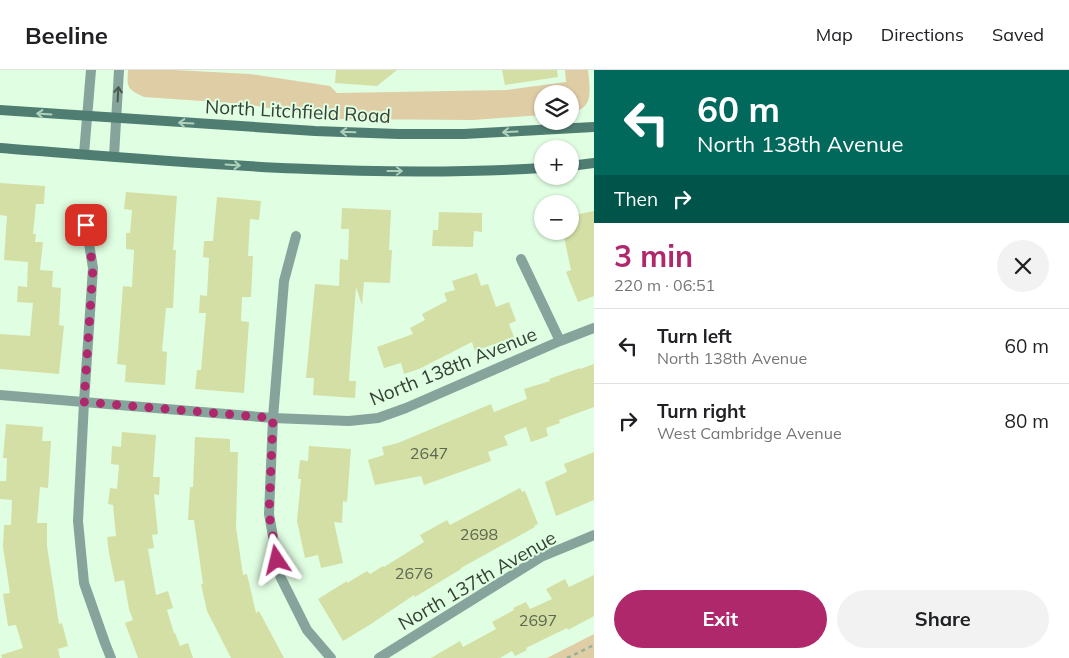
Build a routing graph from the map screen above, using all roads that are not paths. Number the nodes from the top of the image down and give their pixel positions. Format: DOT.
graph roads {
  1 [pos="91,70"];
  2 [pos="119,70"];
  3 [pos="0,110"];
  4 [pos="88,117"];
  5 [pos="116,119"];
  6 [pos="594,127"];
  7 [pos="0,148"];
  8 [pos="84,154"];
  9 [pos="114,156"];
  10 [pos="594,163"];
  11 [pos="579,165"];
  12 [pos="534,169"];
  13 [pos="86,225"];
  14 [pos="296,236"];
  15 [pos="521,259"];
  16 [pos="594,328"];
  17 [pos="560,341"];
  18 [pos="0,395"];
  19 [pos="84,402"];
  20 [pos="273,418"];
  21 [pos="594,535"];
  22 [pos="111,658"];
  23 [pos="331,658"];
  24 [pos="379,658"];
  1 -- 4 [label="street"];
  5 -- 2 [label="street, one-way"];
  4 -- 3 [label="main road, North Litchfield Road, one-way"];
  4 -- 5 [label="main road, North Litchfield Road"];
  4 -- 8 [label="street"];
  6 -- 5 [label="main road, North Litchfield Road, one-way"];
  5 -- 9 [label="street"];
  7 -- 8 [label="main road"];
  8 -- 9 [label="main road"];
  9 -- 12 [label="main road, one-way"];
  10 -- 11 [label="main road"];
  13 -- 19 [label="street"];
  14 -- 20 [label="street"];
  15 -- 17 [label="street, North 138th Avenue"];
  16 -- 17 [label="street, North 138th Avenue"];
  17 -- 20 [label="street, North 138th Avenue"];
  18 -- 19 [label="street, North 138th Avenue"];
  19 -- 20 [label="street, North 138th Avenue"];
  19 -- 22 [label="street"];
  20 -- 23 [label="street"];
  21 -- 24 [label="street, North 137th Avenue"];
}
